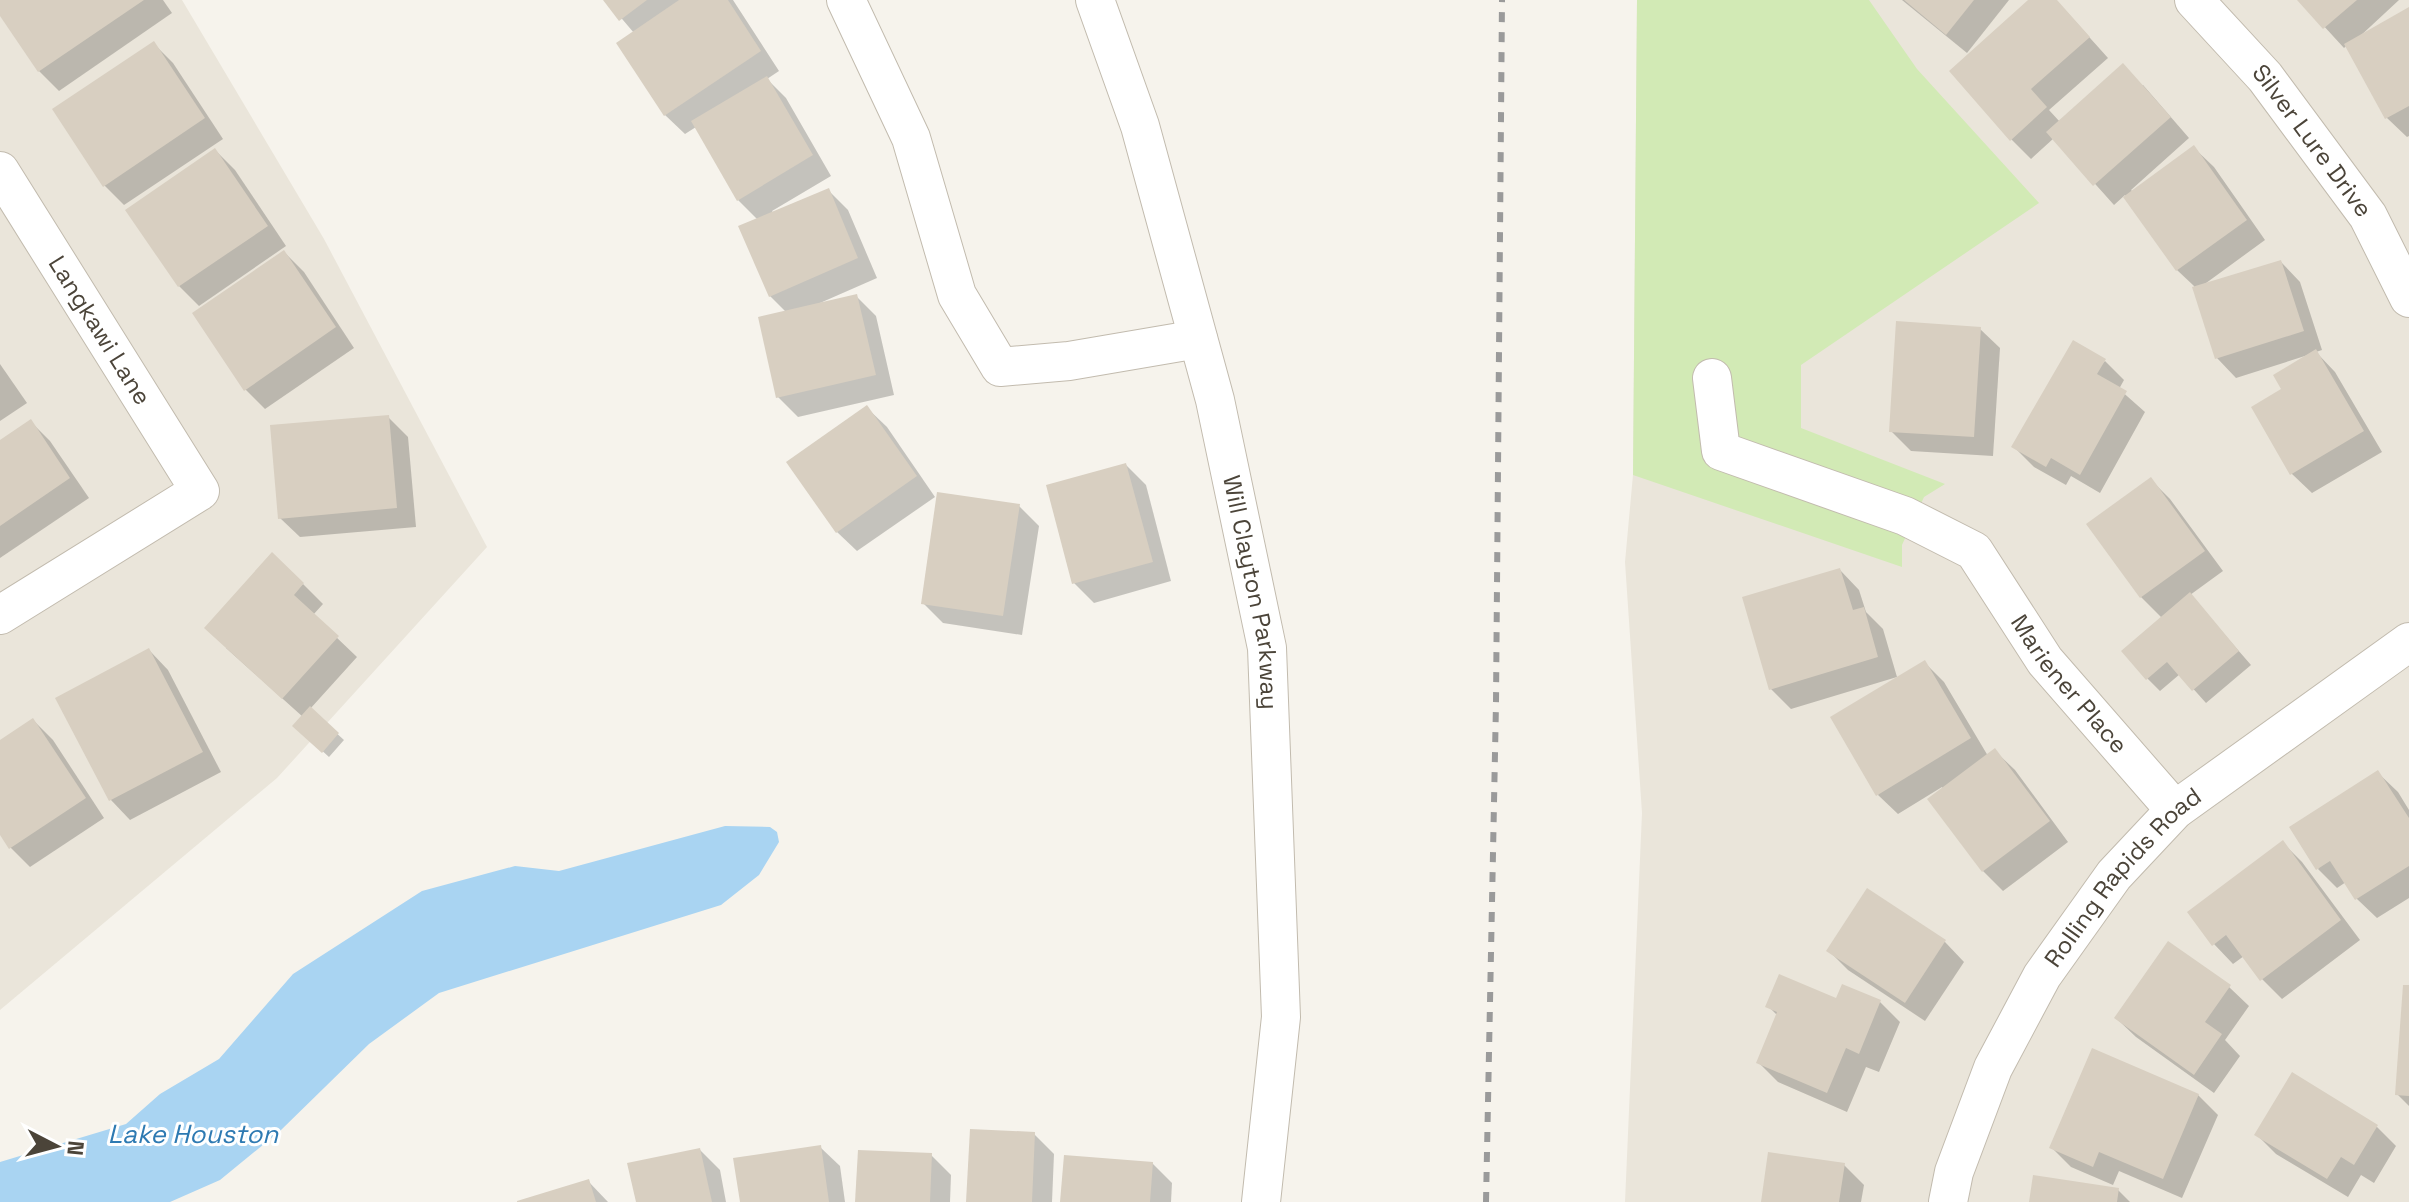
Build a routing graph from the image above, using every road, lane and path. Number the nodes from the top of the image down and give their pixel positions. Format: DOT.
graph roads {
  1 [pos="846,0"];
  2 [pos="1095,0"];
  3 [pos="2194,0"];
  4 [pos="0,171"];
  5 [pos="2409,298"];
  6 [pos="1198,339"];
  7 [pos="1712,378"];
  8 [pos="0,615"];
  9 [pos="2409,642"];
  10 [pos="2175,810"];
  11 [pos="1261,1202"];
  12 [pos="1948,1202"];
  1 -- 6 [label="street"];
  2 -- 6 [label="street, Will Clayton Parkway"];
  3 -- 5 [label="street, Silver Lure Drive"];
  4 -- 8 [label="street, Langkawi Lane"];
  6 -- 11 [label="street, Will Clayton Parkway"];
  7 -- 10 [label="street, Mariener Place"];
  9 -- 10 [label="street, Rolling Rapids Road"];
  10 -- 12 [label="street, Rolling Rapids Road"];
}
